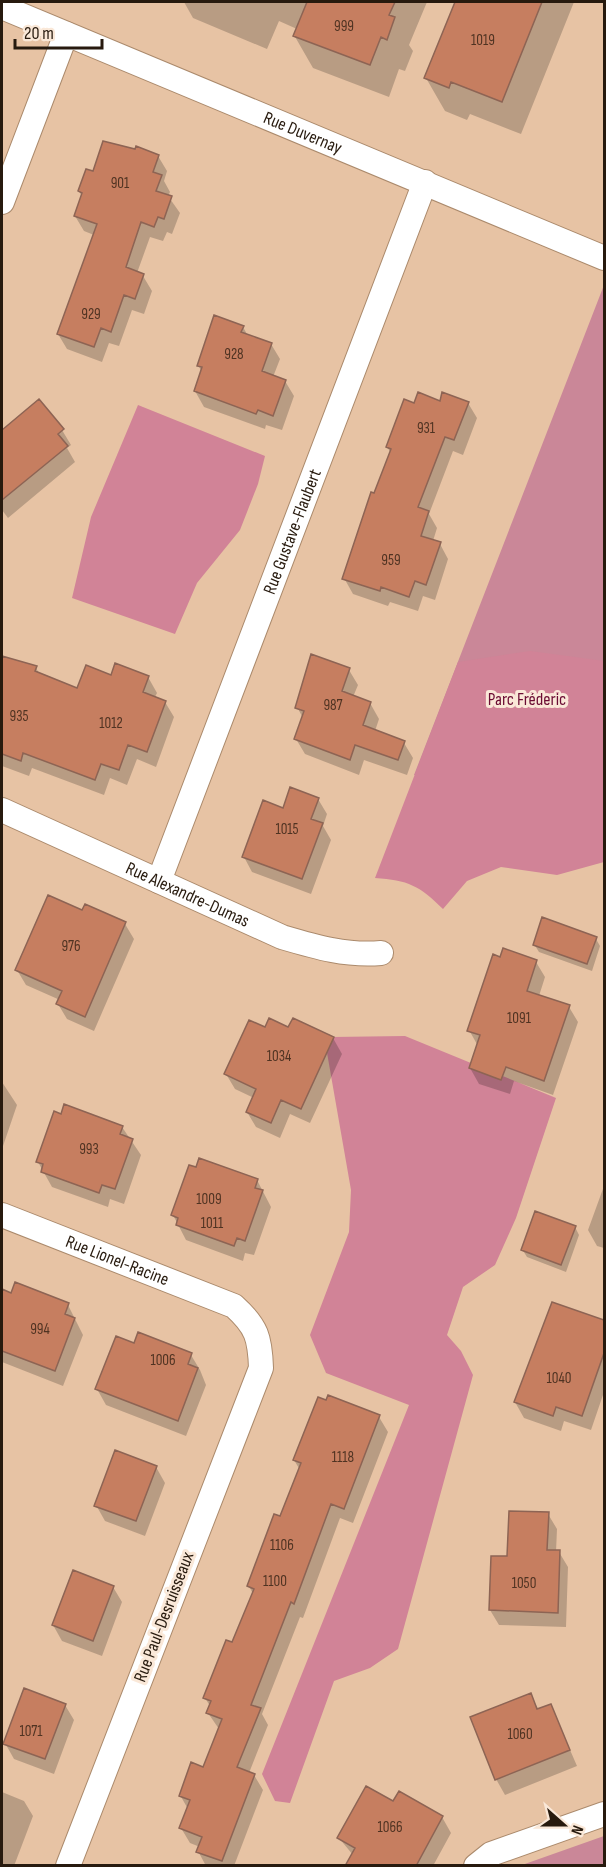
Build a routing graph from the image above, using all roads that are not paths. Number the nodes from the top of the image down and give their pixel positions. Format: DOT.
graph roads {
  1 [pos="2,7"];
  2 [pos="66,34"];
  3 [pos="425,182"];
  4 [pos="2,202"];
  5 [pos="604,258"];
  6 [pos="2,810"];
  7 [pos="159,881"];
  8 [pos="381,953"];
  9 [pos="2,1215"];
  10 [pos="261,1368"];
  11 [pos="604,1814"];
  12 [pos="68,1866"];
  13 [pos="476,1866"];
  1 -- 2 [label="street, Rue Duvernay"];
  2 -- 3 [label="street, Rue Duvernay"];
  2 -- 4 [label="street"];
  3 -- 5 [label="street, Rue Duvernay"];
  3 -- 7 [label="street, Rue Gustave-Flaubert"];
  6 -- 7 [label="street, Rue Alexandre-Dumas"];
  7 -- 8 [label="street, Rue Alexandre-Dumas"];
  9 -- 10 [label="street, Rue Lionel-Racine"];
  10 -- 12 [label="street, Rue Paul-Desruisseaux"];
  11 -- 13 [label="street"];
}
